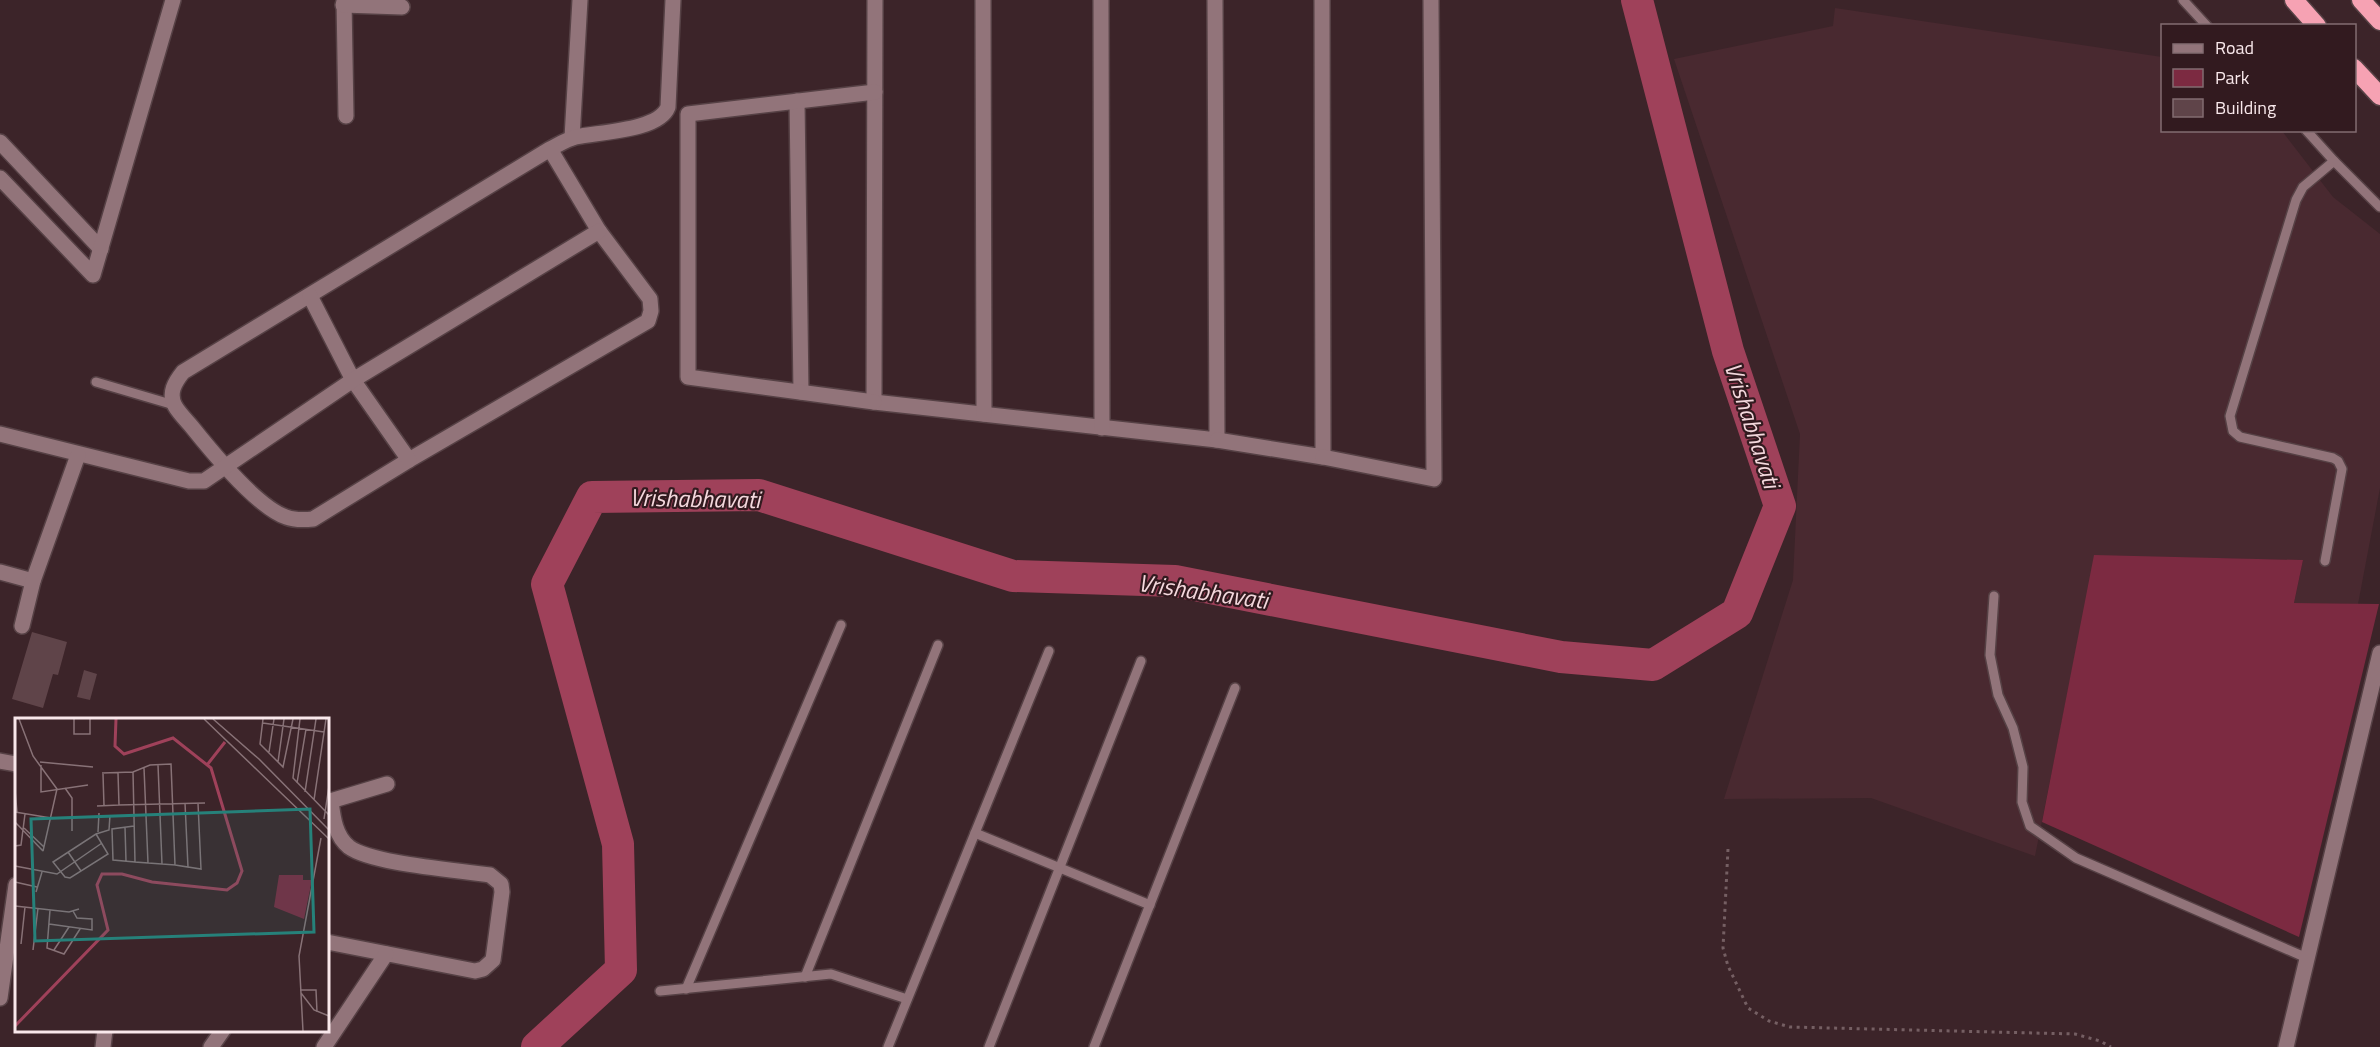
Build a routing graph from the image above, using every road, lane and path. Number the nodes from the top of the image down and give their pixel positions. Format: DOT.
graph roads {
  1 [pos="171,0"];
  2 [pos="580,0"];
  3 [pos="673,0"];
  4 [pos="875,0"];
  5 [pos="983,0"];
  6 [pos="1101,0"];
  7 [pos="1215,0"];
  8 [pos="1322,0"];
  9 [pos="1431,0"];
  10 [pos="2183,0"];
  11 [pos="2294,0"];
  12 [pos="2361,0"];
  13 [pos="344,3"];
  14 [pos="402,7"];
  15 [pos="2380,21"];
  16 [pos="2205,24"];
  17 [pos="2315,24"];
  18 [pos="2356,69"];
  19 [pos="875,92"];
  20 [pos="2380,96"];
  21 [pos="797,101"];
  22 [pos="346,116"];
  23 [pos="2308,132"];
  24 [pos="572,138"];
  25 [pos="0,142"];
  26 [pos="550,149"];
  27 [pos="2334,161"];
  28 [pos="0,178"];
  29 [pos="2380,207"];
  30 [pos="599,231"];
  31 [pos="101,249"];
  32 [pos="310,296"];
  33 [pos="353,380"];
  34 [pos="96,382"];
  35 [pos="801,392"];
  36 [pos="874,402"];
  37 [pos="174,405"];
  38 [pos="984,414"];
  39 [pos="1102,428"];
  40 [pos="0,434"];
  41 [pos="1217,440"];
  42 [pos="78,454"];
  43 [pos="1323,458"];
  44 [pos="409,460"];
  45 [pos="225,466"];
  46 [pos="2325,561"];
  47 [pos="0,572"];
  48 [pos="33,581"];
  49 [pos="1994,596"];
  50 [pos="841,625"];
  51 [pos="22,626"];
  52 [pos="938,645"];
  53 [pos="1049,651"];
  54 [pos="2380,653"];
  55 [pos="1141,662"];
  56 [pos="1235,688"];
  57 [pos="0,762"];
  58 [pos="15,764"];
  59 [pos="387,784"];
  60 [pos="329,801"];
  61 [pos="975,833"];
  62 [pos="1728,849"];
  63 [pos="1060,868"];
  64 [pos="15,892"];
  65 [pos="1150,905"];
  66 [pos="328,942"];
  67 [pos="386,954"];
  68 [pos="2307,958"];
  69 [pos="805,977"];
  70 [pos="686,989"];
  71 [pos="660,991"];
  72 [pos="0,998"];
  73 [pos="907,999"];
  74 [pos="105,1032"];
  75 [pos="222,1032"];
  76 [pos="103,1047"];
  77 [pos="211,1047"];
  78 [pos="324,1047"];
  79 [pos="888,1047"];
  80 [pos="990,1047"];
  81 [pos="1094,1047"];
  82 [pos="2110,1047"];
  83 [pos="2286,1047"];
  1 -- 31 [label="street"];
  2 -- 24 [label="street"];
  3 -- 24 [label="street"];
  4 -- 19 [label="street"];
  5 -- 38 [label="street"];
  6 -- 39 [label="street"];
  7 -- 41 [label="street"];
  8 -- 43 [label="street"];
  9 -- 43 [label="street"];
  10 -- 16 [label="lane"];
  11 -- 17 [label="highway"];
  12 -- 15 [label="highway"];
  13 -- 14 [label="street"];
  13 -- 22 [label="street"];
  18 -- 20 [label="highway"];
  19 -- 21 [label="street"];
  19 -- 36 [label="street"];
  21 -- 35 [label="street"];
  21 -- 35 [label="street"];
  23 -- 27 [label="lane"];
  24 -- 26 [label="street"];
  25 -- 31 [label="street"];
  26 -- 30 [label="street"];
  26 -- 32 [label="street"];
  27 -- 29 [label="lane"];
  27 -- 46 [label="lane"];
  28 -- 31 [label="street"];
  30 -- 33 [label="street"];
  30 -- 44 [label="street"];
  32 -- 33 [label="street"];
  32 -- 37 [label="street"];
  33 -- 44 [label="street"];
  33 -- 45 [label="street"];
  34 -- 37 [label="lane"];
  35 -- 36 [label="street"];
  36 -- 38 [label="street"];
  37 -- 45 [label="street"];
  38 -- 39 [label="street"];
  39 -- 41 [label="street"];
  40 -- 42 [label="street"];
  41 -- 43 [label="street"];
  42 -- 45 [label="street"];
  42 -- 48 [label="street"];
  44 -- 45 [label="street"];
  47 -- 48 [label="street"];
  48 -- 51 [label="street"];
  49 -- 68 [label="lane"];
  50 -- 70 [label="lane"];
  52 -- 69 [label="lane"];
  53 -- 61 [label="lane"];
  54 -- 68 [label="street"];
  55 -- 63 [label="lane"];
  56 -- 65 [label="lane"];
  57 -- 58 [label="street"];
  59 -- 60 [label="street"];
  60 -- 67 [label="street"];
  61 -- 63 [label="lane"];
  61 -- 73 [label="lane"];
  62 -- 82 [label="path"];
  63 -- 65 [label="lane"];
  63 -- 80 [label="lane"];
  64 -- 72 [label="street"];
  65 -- 81 [label="lane"];
  66 -- 67 [label="street"];
  67 -- 78 [label="street"];
  68 -- 83 [label="street"];
  69 -- 70 [label="lane"];
  69 -- 73 [label="lane"];
  70 -- 71 [label="lane"];
  73 -- 79 [label="lane"];
  74 -- 76 [label="street"];
  75 -- 77 [label="street"];
}
